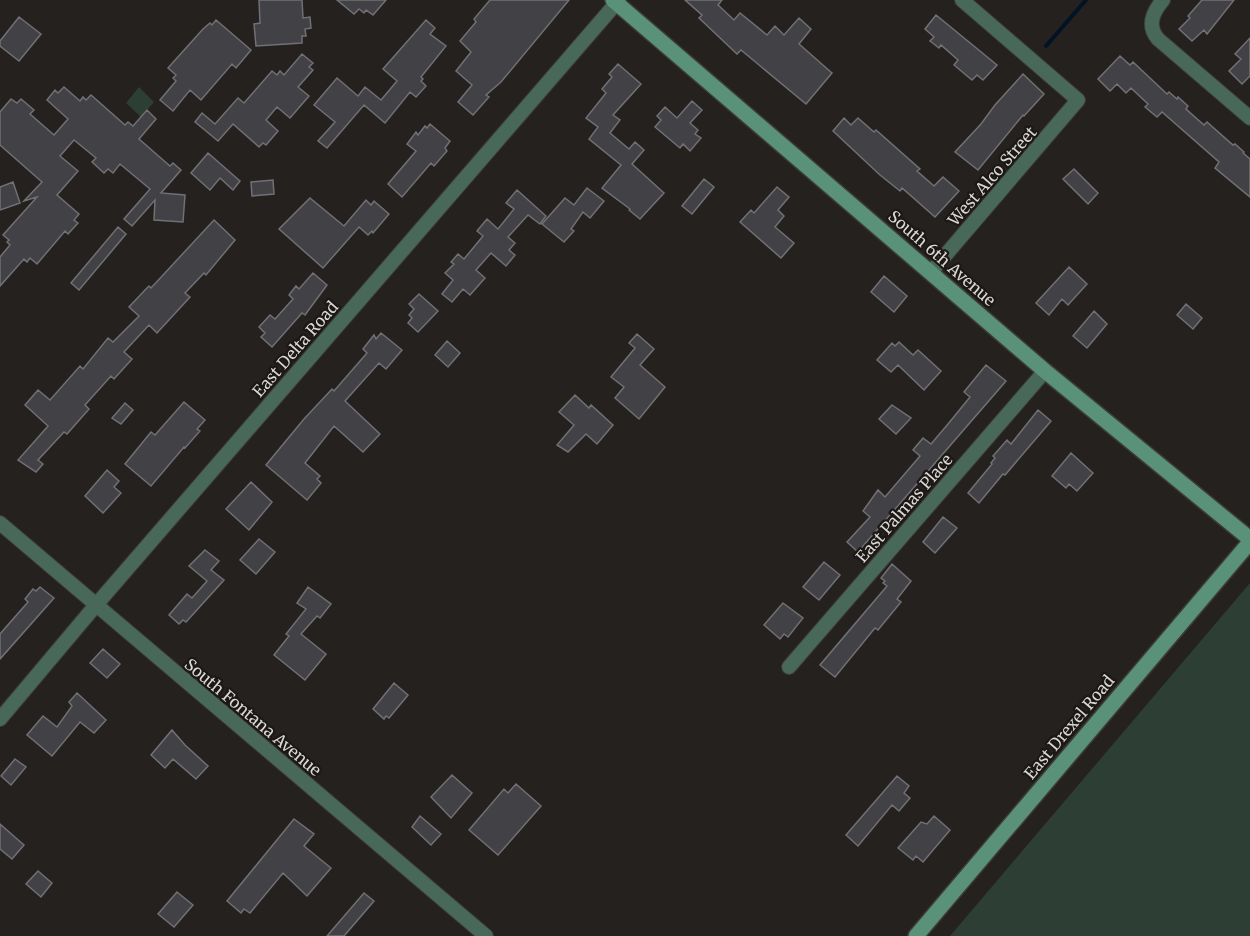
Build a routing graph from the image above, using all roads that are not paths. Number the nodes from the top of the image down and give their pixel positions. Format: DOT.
graph roads {
  1 [pos="962,0"];
  2 [pos="1162,0"];
  3 [pos="616,1"];
  4 [pos="1250,118"];
  5 [pos="931,273"];
  6 [pos="1045,371"];
  7 [pos="0,523"];
  8 [pos="1250,541"];
  9 [pos="96,604"];
  10 [pos="789,667"];
  11 [pos="0,719"];
  12 [pos="486,936"];
  13 [pos="916,936"];
  1 -- 5 [label="street, West Alco Street"];
  2 -- 4 [label="street"];
  3 -- 5 [label="street, South 6th Avenue"];
  3 -- 9 [label="street, East Delta Road"];
  5 -- 6 [label="street, South 6th Avenue"];
  6 -- 8 [label="street, South 6th Avenue"];
  6 -- 10 [label="street, East Palmas Place"];
  7 -- 9 [label="street, South Fontana Avenue"];
  8 -- 13 [label="street, East Drexel Road"];
  9 -- 11 [label="street, East Delta Road"];
  9 -- 12 [label="street, South Fontana Avenue"];
}
